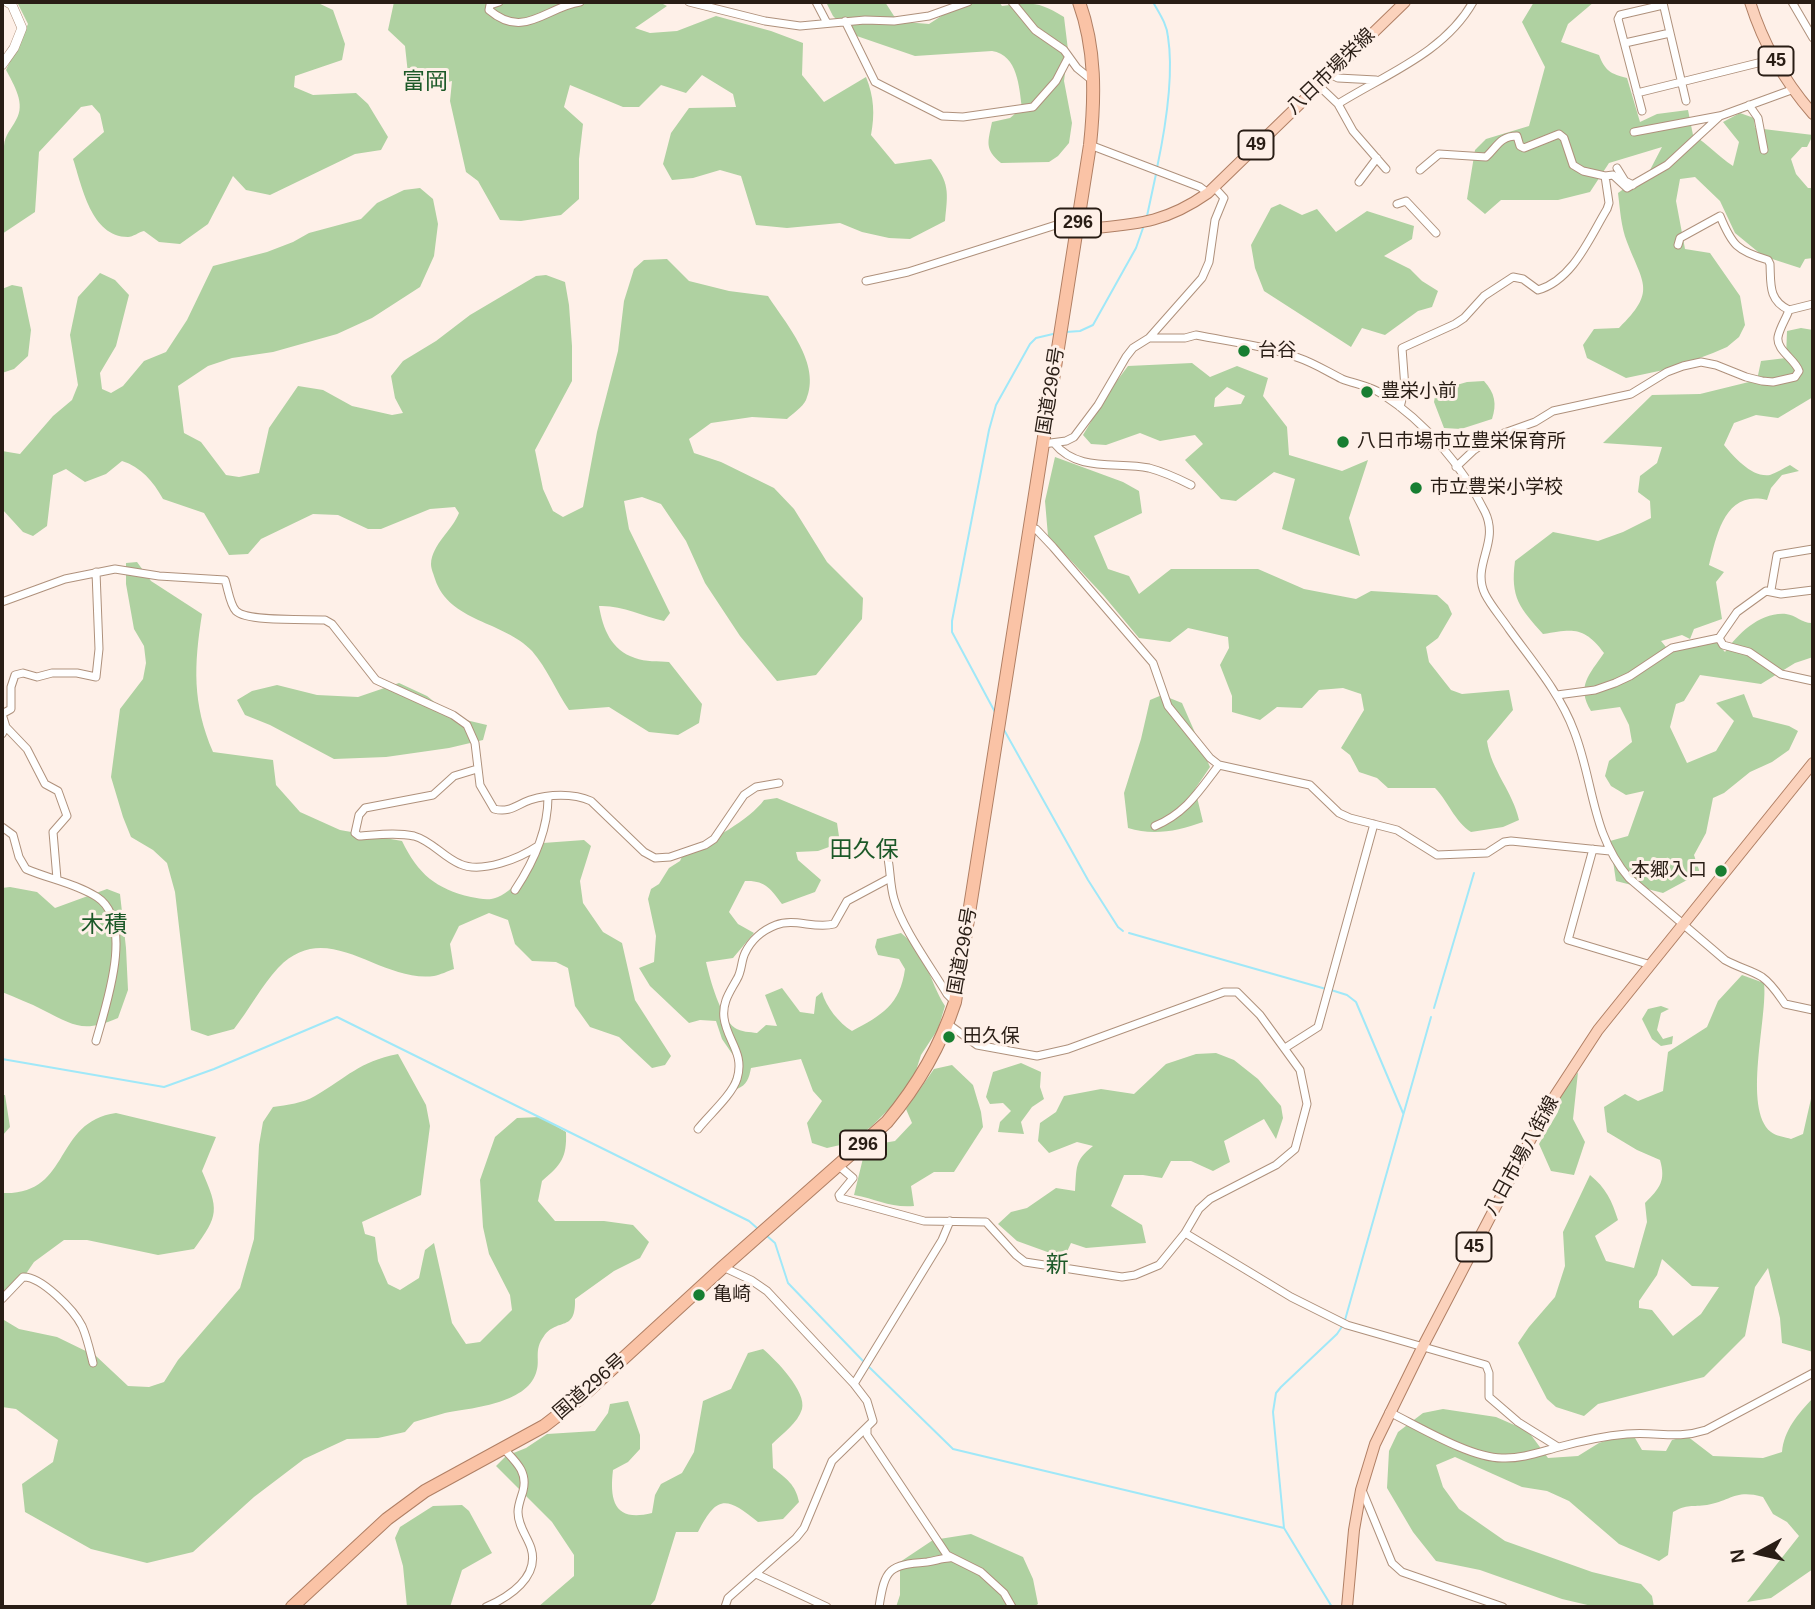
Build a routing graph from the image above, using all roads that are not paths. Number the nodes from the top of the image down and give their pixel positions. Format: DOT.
graph roads {
  1 [pos="7,2"];
  2 [pos="499,2"];
  3 [pos="580,2"];
  4 [pos="689,2"];
  5 [pos="816,2"];
  6 [pos="968,2"];
  7 [pos="1012,2"];
  8 [pos="1079,2"];
  9 [pos="1405,2"];
  10 [pos="1473,2"];
  11 [pos="1750,2"];
  12 [pos="1792,2"];
  13 [pos="1663,4"];
  14 [pos="845,21"];
  15 [pos="827,23"];
  16 [pos="1670,33"];
  17 [pos="1813,38"];
  18 [pos="1625,43"];
  19 [pos="1069,58"];
  20 [pos="1774,59"];
  21 [pos="2,65"];
  22 [pos="1329,74"];
  23 [pos="1377,80"];
  24 [pos="1094,82"];
  25 [pos="1682,82"];
  26 [pos="1318,85"];
  27 [pos="1794,89"];
  28 [pos="1637,93"];
  29 [pos="1686,101"];
  30 [pos="1338,104"];
  31 [pos="1749,105"];
  32 [pos="1642,111"];
  33 [pos="1813,114"];
  34 [pos="1720,116"];
  35 [pos="1634,132"];
  36 [pos="1090,145"];
  37 [pos="1764,150"];
  38 [pos="1377,158"];
  39 [pos="1617,168"];
  40 [pos="1386,169"];
  41 [pos="1420,170"];
  42 [pos="1605,176"];
  43 [pos="1359,182"];
  44 [pos="1633,185"];
  45 [pos="1211,190"];
  46 [pos="1397,204"];
  47 [pos="1077,224"];
  48 [pos="1436,233"];
  49 [pos="1678,245"];
  50 [pos="866,281"];
  51 [pos="1813,304"];
  52 [pos="1789,310"];
  53 [pos="1149,338"];
  54 [pos="1400,407"];
  55 [pos="1049,443"];
  56 [pos="1456,467"];
  57 [pos="1191,485"];
  58 [pos="1029,527"];
  59 [pos="1813,548"];
  60 [pos="96,572"];
  61 [pos="1771,590"];
  62 [pos="1813,590"];
  63 [pos="2,602"];
  64 [pos="1719,638"];
  65 [pos="1813,681"];
  66 [pos="1557,695"];
  67 [pos="2,714"];
  68 [pos="4,730"];
  69 [pos="1813,763"];
  70 [pos="1219,765"];
  71 [pos="477,769"];
  72 [pos="779,783"];
  73 [pos="548,797"];
  74 [pos="1374,824"];
  75 [pos="1155,826"];
  76 [pos="2,827"];
  77 [pos="538,846"];
  78 [pos="1593,849"];
  79 [pos="886,850"];
  80 [pos="1610,851"];
  81 [pos="57,878"];
  82 [pos="890,878"];
  83 [pos="515,890"];
  84 [pos="1684,924"];
  85 [pos="1651,965"];
  86 [pos="955,1002"];
  87 [pos="1813,1010"];
  88 [pos="948,1024"];
  89 [pos="96,1041"];
  90 [pos="1285,1048"];
  91 [pos="698,1129"];
  92 [pos="839,1166"];
  93 [pos="950,1222"];
  94 [pos="1185,1233"];
  95 [pos="723,1267"];
  96 [pos="2,1299"];
  97 [pos="1423,1346"];
  98 [pos="93,1363"];
  99 [pos="1813,1373"];
  100 [pos="854,1384"];
  101 [pos="1389,1412"];
  102 [pos="867,1429"];
  103 [pos="1558,1447"];
  104 [pos="504,1449"];
  105 [pos="1361,1490"];
  106 [pos="949,1558"];
  107 [pos="756,1574"];
  108 [pos="292,1607"];
  109 [pos="486,1607"];
  110 [pos="725,1607"];
  111 [pos="827,1607"];
  112 [pos="879,1607"];
  113 [pos="1012,1607"];
  114 [pos="1347,1607"];
  115 [pos="1503,1607"];
  1 -- 21 [label="street"];
  2 -- 3 [label="street"];
  4 -- 15 [label="street"];
  5 -- 15 [label="street"];
  6 -- 14 [label="street"];
  7 -- 19 [label="street"];
  8 -- 24 [label="highway, 国道296号 / 296"];
  9 -- 22 [label="main road, 八日市場栄線 / 49"];
  10 -- 23 [label="street"];
  11 -- 20 [label="main road, 45"];
  12 -- 17 [label="street"];
  13 -- 16 [label="street"];
  13 -- 18 [label="street"];
  14 -- 15 [label="street"];
  14 -- 19 [label="street"];
  16 -- 18 [label="street"];
  16 -- 25 [label="street"];
  18 -- 28 [label="street"];
  19 -- 24 [label="street"];
  20 -- 25 [label="street"];
  20 -- 27 [label="main road, 45"];
  22 -- 23 [label="street"];
  22 -- 26 [label="main road, 八日市場栄線 / 49"];
  23 -- 30 [label="street"];
  24 -- 36 [label="highway, 国道296号 / 296"];
  25 -- 28 [label="street"];
  25 -- 29 [label="street"];
  26 -- 30 [label="street"];
  26 -- 45 [label="main road, 八日市場栄線 / 49"];
  27 -- 31 [label="street"];
  27 -- 33 [label="main road, 45"];
  28 -- 32 [label="street"];
  30 -- 38 [label="street"];
  31 -- 34 [label="street"];
  31 -- 37 [label="street"];
  34 -- 35 [label="street"];
  34 -- 44 [label="street"];
  36 -- 45 [label="street"];
  36 -- 47 [label="highway, 国道296号 / 296"];
  38 -- 40 [label="street"];
  38 -- 43 [label="street"];
  39 -- 44 [label="street"];
  41 -- 42 [label="street"];
  42 -- 44 [label="street"];
  42 -- 54 [label="street"];
  45 -- 47 [label="main road, 八日市場栄線 / 49"];
  45 -- 53 [label="street"];
  46 -- 48 [label="street"];
  47 -- 50 [label="street"];
  47 -- 55 [label="highway, 国道296号 / 296"];
  49 -- 52 [label="street"];
  51 -- 52 [label="street"];
  52 -- 56 [label="street"];
  53 -- 54 [label="street"];
  53 -- 55 [label="street"];
  54 -- 56 [label="street"];
  55 -- 57 [label="street"];
  55 -- 58 [label="highway, 国道296号 / 296"];
  56 -- 66 [label="street"];
  58 -- 70 [label="street"];
  58 -- 86 [label="highway, 国道296号 / 296"];
  59 -- 61 [label="street"];
  60 -- 63 [label="street"];
  60 -- 67 [label="street"];
  60 -- 71 [label="street"];
  61 -- 62 [label="street"];
  61 -- 64 [label="street"];
  64 -- 65 [label="street"];
  64 -- 66 [label="street"];
  66 -- 80 [label="street"];
  67 -- 68 [label="street"];
  68 -- 81 [label="street"];
  69 -- 84 [label="main road, 八日市場八街線 / 45"];
  70 -- 74 [label="street"];
  70 -- 75 [label="street"];
  71 -- 73 [label="street"];
  71 -- 77 [label="street"];
  72 -- 73 [label="street"];
  73 -- 77 [label="street"];
  74 -- 78 [label="street"];
  74 -- 90 [label="street"];
  76 -- 81 [label="street"];
  77 -- 83 [label="street"];
  78 -- 80 [label="street"];
  78 -- 85 [label="street"];
  79 -- 82 [label="street"];
  80 -- 84 [label="street"];
  81 -- 89 [label="street"];
  82 -- 86 [label="street"];
  82 -- 91 [label="street"];
  84 -- 85 [label="main road, 八日市場八街線 / 45"];
  84 -- 87 [label="street"];
  85 -- 97 [label="main road, 八日市場八街線 / 45"];
  86 -- 88 [label="highway, 国道296号 / 296"];
  88 -- 90 [label="street"];
  88 -- 92 [label="highway, 国道296号 / 296"];
  90 -- 94 [label="street"];
  92 -- 93 [label="street"];
  92 -- 95 [label="highway, 国道296号 / 296"];
  93 -- 94 [label="street"];
  93 -- 100 [label="street"];
  94 -- 97 [label="street"];
  95 -- 100 [label="street"];
  95 -- 104 [label="highway, 国道296号 / 296"];
  96 -- 98 [label="street"];
  97 -- 101 [label="main road, 八日市場八街線 / 45"];
  97 -- 103 [label="street"];
  99 -- 103 [label="street"];
  100 -- 102 [label="street"];
  101 -- 103 [label="street"];
  101 -- 105 [label="main road, 八日市場八街線 / 45"];
  102 -- 106 [label="street"];
  102 -- 107 [label="street"];
  104 -- 108 [label="highway, 国道296号 / 296"];
  104 -- 109 [label="street"];
  105 -- 114 [label="main road, 八日市場八街線 / 45"];
  105 -- 115 [label="street"];
  106 -- 112 [label="street"];
  106 -- 113 [label="street"];
  107 -- 110 [label="street"];
  107 -- 111 [label="street"];
}
